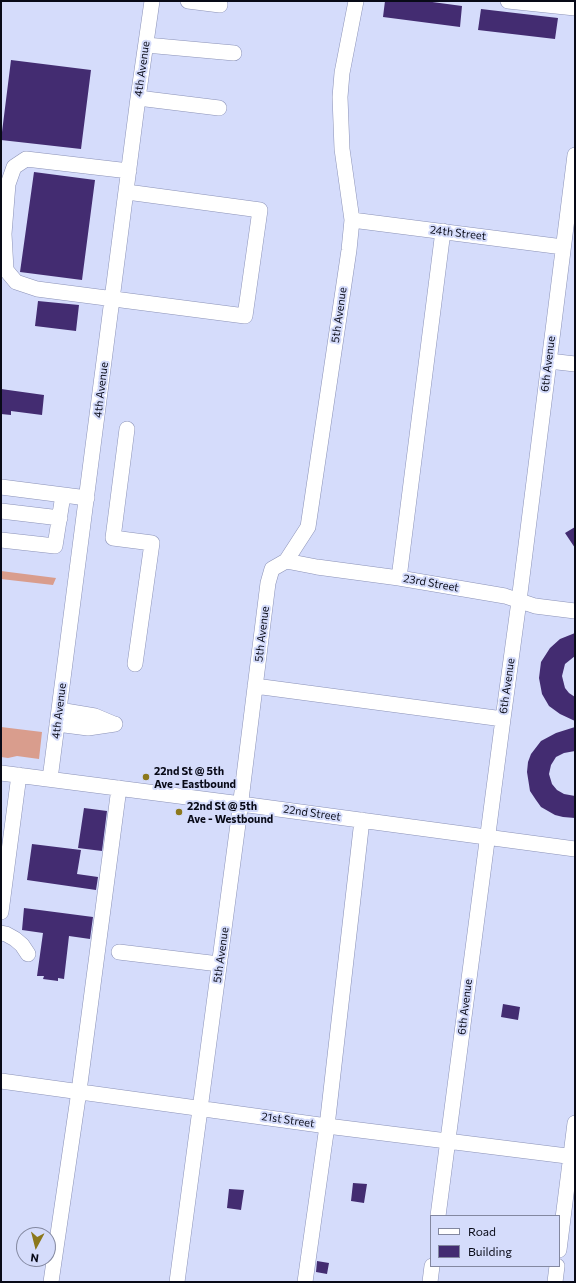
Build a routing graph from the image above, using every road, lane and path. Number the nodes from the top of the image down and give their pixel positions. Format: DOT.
graph roads {
  1 [pos="152,1"];
  2 [pos="188,1"];
  3 [pos="356,1"];
  4 [pos="508,1"];
  5 [pos="220,5"];
  6 [pos="575,8"];
  7 [pos="146,44"];
  8 [pos="234,53"];
  9 [pos="138,98"];
  10 [pos="220,108"];
  11 [pos="575,155"];
  12 [pos="129,171"];
  13 [pos="127,192"];
  14 [pos="352,220"];
  15 [pos="443,231"];
  16 [pos="570,232"];
  17 [pos="563,247"];
  18 [pos="112,300"];
  19 [pos="549,361"];
  20 [pos="575,364"];
  21 [pos="127,429"];
  22 [pos="1,487"];
  23 [pos="63,495"];
  24 [pos="87,498"];
  25 [pos="1,511"];
  26 [pos="60,518"];
  27 [pos="1,540"];
  28 [pos="286,561"];
  29 [pos="399,578"];
  30 [pos="519,601"];
  31 [pos="575,611"];
  32 [pos="135,664"];
  33 [pos="255,686"];
  34 [pos="503,719"];
  35 [pos="1,773"];
  36 [pos="19,775"];
  37 [pos="50,779"];
  38 [pos="119,788"];
  39 [pos="241,804"];
  40 [pos="362,820"];
  41 [pos="488,837"];
  42 [pos="575,849"];
  43 [pos="1,912"];
  44 [pos="1,934"];
  45 [pos="119,952"];
  46 [pos="28,954"];
  47 [pos="219,964"];
  48 [pos="1,1081"];
  49 [pos="79,1092"];
  50 [pos="200,1108"];
  51 [pos="575,1123"];
  52 [pos="327,1126"];
  53 [pos="448,1140"];
  54 [pos="573,1157"];
  55 [pos="438,1215"];
  56 [pos="560,1243"];
  57 [pos="432,1267"];
  58 [pos="557,1267"];
  59 [pos="51,1282"];
  60 [pos="177,1282"];
  61 [pos="305,1282"];
  62 [pos="430,1282"];
  63 [pos="555,1282"];
  1 -- 7 [label="street, 4th Avenue"];
  2 -- 5 [label="street"];
  3 -- 14 [label="street, 5th Avenue"];
  4 -- 6 [label="street"];
  7 -- 8 [label="street"];
  7 -- 9 [label="street, 4th Avenue"];
  9 -- 10 [label="street"];
  9 -- 12 [label="street, 4th Avenue"];
  11 -- 16 [label="street, 6th Avenue"];
  12 -- 13 [label="street, 4th Avenue"];
  12 -- 18 [label="street"];
  13 -- 18 [label="street, 4th Avenue"];
  13 -- 18 [label="street"];
  14 -- 15 [label="street, 24th Street"];
  14 -- 28 [label="street, 5th Avenue"];
  15 -- 17 [label="street, 24th Street"];
  15 -- 29 [label="street"];
  16 -- 17 [label="street, 6th Avenue"];
  17 -- 19 [label="street, 6th Avenue"];
  18 -- 24 [label="street, 4th Avenue"];
  19 -- 20 [label="street"];
  19 -- 30 [label="street, 6th Avenue"];
  21 -- 32 [label="street"];
  22 -- 23 [label="street"];
  23 -- 24 [label="street"];
  23 -- 26 [label="street"];
  24 -- 37 [label="street, 4th Avenue"];
  25 -- 26 [label="street"];
  26 -- 27 [label="street"];
  28 -- 29 [label="street, 23rd Street"];
  28 -- 33 [label="street, 5th Avenue"];
  29 -- 30 [label="street, 23rd Street"];
  30 -- 31 [label="street, 23rd Street"];
  30 -- 34 [label="street, 6th Avenue"];
  33 -- 34 [label="street"];
  33 -- 39 [label="street, 5th Avenue"];
  34 -- 41 [label="street, 6th Avenue"];
  35 -- 36 [label="street, 22nd Street"];
  36 -- 37 [label="street, 22nd Street"];
  36 -- 43 [label="street"];
  37 -- 38 [label="street, 22nd Street"];
  38 -- 39 [label="street, 22nd Street"];
  38 -- 49 [label="street"];
  39 -- 40 [label="street, 22nd Street"];
  39 -- 47 [label="street, 5th Avenue"];
  40 -- 41 [label="street, 22nd Street"];
  40 -- 52 [label="street"];
  41 -- 42 [label="street, 22nd Street"];
  41 -- 53 [label="street, 6th Avenue"];
  44 -- 46 [label="street"];
  45 -- 47 [label="street"];
  47 -- 50 [label="street, 5th Avenue"];
  48 -- 49 [label="street, 21st Street"];
  49 -- 50 [label="street, 21st Street"];
  49 -- 59 [label="street"];
  50 -- 52 [label="street, 21st Street"];
  50 -- 60 [label="street, 5th Avenue"];
  51 -- 54 [label="street"];
  52 -- 53 [label="street, 21st Street"];
  52 -- 61 [label="street"];
  53 -- 54 [label="street, 21st Street"];
  53 -- 55 [label="street, 6th Avenue"];
  54 -- 56 [label="street"];
  57 -- 62 [label="street"];
  58 -- 63 [label="street"];
}
